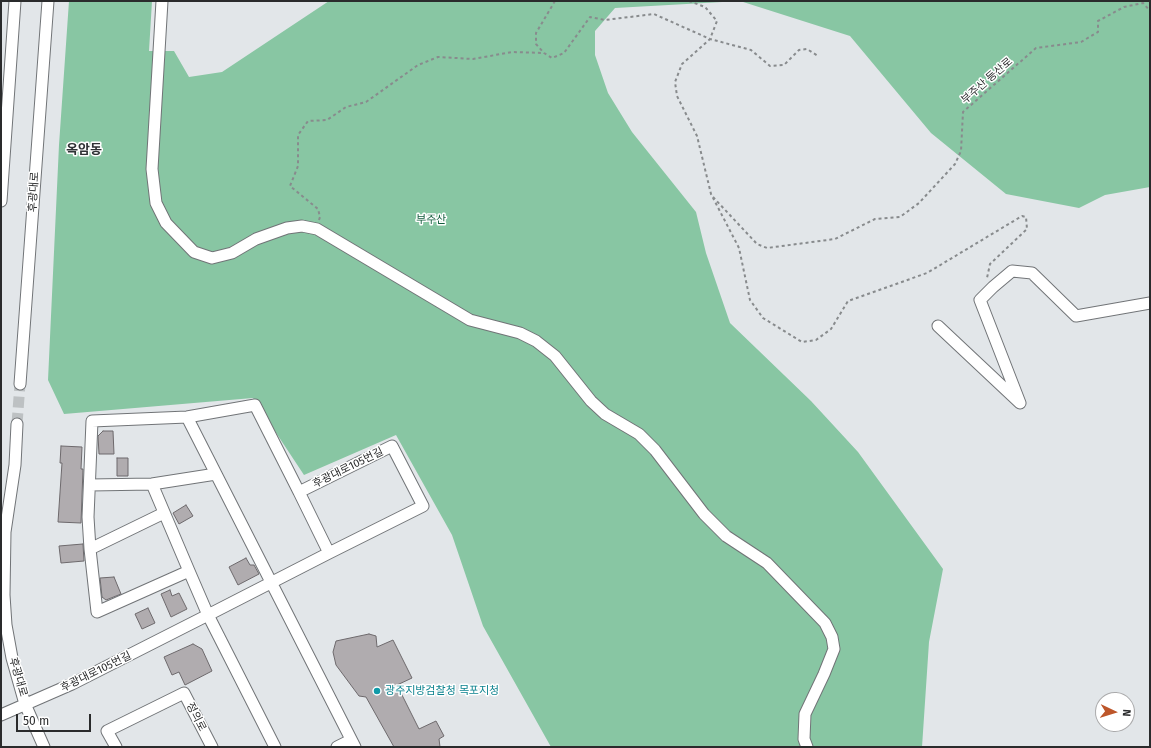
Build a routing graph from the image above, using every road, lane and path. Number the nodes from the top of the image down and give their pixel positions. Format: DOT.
graph roads {
  1 [pos="15,1"];
  2 [pos="48,1"];
  3 [pos="162,1"];
  4 [pos="556,1"];
  5 [pos="689,1"];
  6 [pos="1150,11"];
  7 [pos="710,38"];
  8 [pos="544,53"];
  9 [pos="818,56"];
  10 [pos="711,194"];
  11 [pos="1,201"];
  12 [pos="317,229"];
  13 [pos="993,286"];
  14 [pos="1150,303"];
  15 [pos="938,326"];
  16 [pos="20,384"];
  17 [pos="187,417"];
  18 [pos="17,424"];
  19 [pos="216,474"];
  20 [pos="152,484"];
  21 [pos="90,485"];
  22 [pos="299,492"];
  23 [pos="164,513"];
  24 [pos="1,521"];
  25 [pos="5,532"];
  26 [pos="90,549"];
  27 [pos="329,553"];
  28 [pos="188,571"];
  29 [pos="272,583"];
  30 [pos="208,615"];
  31 [pos="25,704"];
  32 [pos="1,715"];
  33 [pos="353,743"];
  34 [pos="44,747"];
  35 [pos="116,747"];
  36 [pos="212,747"];
  37 [pos="275,747"];
  38 [pos="337,747"];
  39 [pos="807,747"];
  1 -- 11 [label="street"];
  2 -- 16 [label="street, 후광대로"];
  3 -- 12 [label="street"];
  4 -- 8 [label="path"];
  5 -- 7 [label="path, 부주산 등산로"];
  6 -- 10 [label="path, 부주산 등산로"];
  7 -- 8 [label="path"];
  7 -- 9 [label="path"];
  7 -- 10 [label="path, 부주산 등산로"];
  8 -- 12 [label="path"];
  10 -- 13 [label="path, 부주산 등산로"];
  12 -- 39 [label="street"];
  13 -- 14 [label="street"];
  13 -- 15 [label="street"];
  17 -- 19 [label="street"];
  17 -- 21 [label="street, 후광대로105번길"];
  17 -- 22 [label="street, 후광대로105번길"];
  18 -- 25 [label="street, 후광대로"];
  19 -- 20 [label="street"];
  19 -- 29 [label="street"];
  20 -- 21 [label="street"];
  20 -- 23 [label="street"];
  21 -- 26 [label="street, 후광대로105번길"];
  22 -- 27 [label="street, 후광대로105번길"];
  22 -- 27 [label="street, 후광대로105번길"];
  23 -- 26 [label="street"];
  23 -- 28 [label="street"];
  24 -- 25 [label="street, 후광대로"];
  25 -- 31 [label="street, 후광대로"];
  26 -- 28 [label="street, 후광대로105번길"];
  27 -- 29 [label="street, 후광대로105번길"];
  28 -- 30 [label="street"];
  29 -- 30 [label="street, 후광대로105번길"];
  29 -- 33 [label="street"];
  30 -- 31 [label="street, 후광대로105번길"];
  30 -- 37 [label="street"];
  31 -- 32 [label="street, 후광대로105번길"];
  31 -- 34 [label="street, 후광대로"];
  33 -- 38 [label="street"];
  35 -- 36 [label="street, 정의로"];
}
